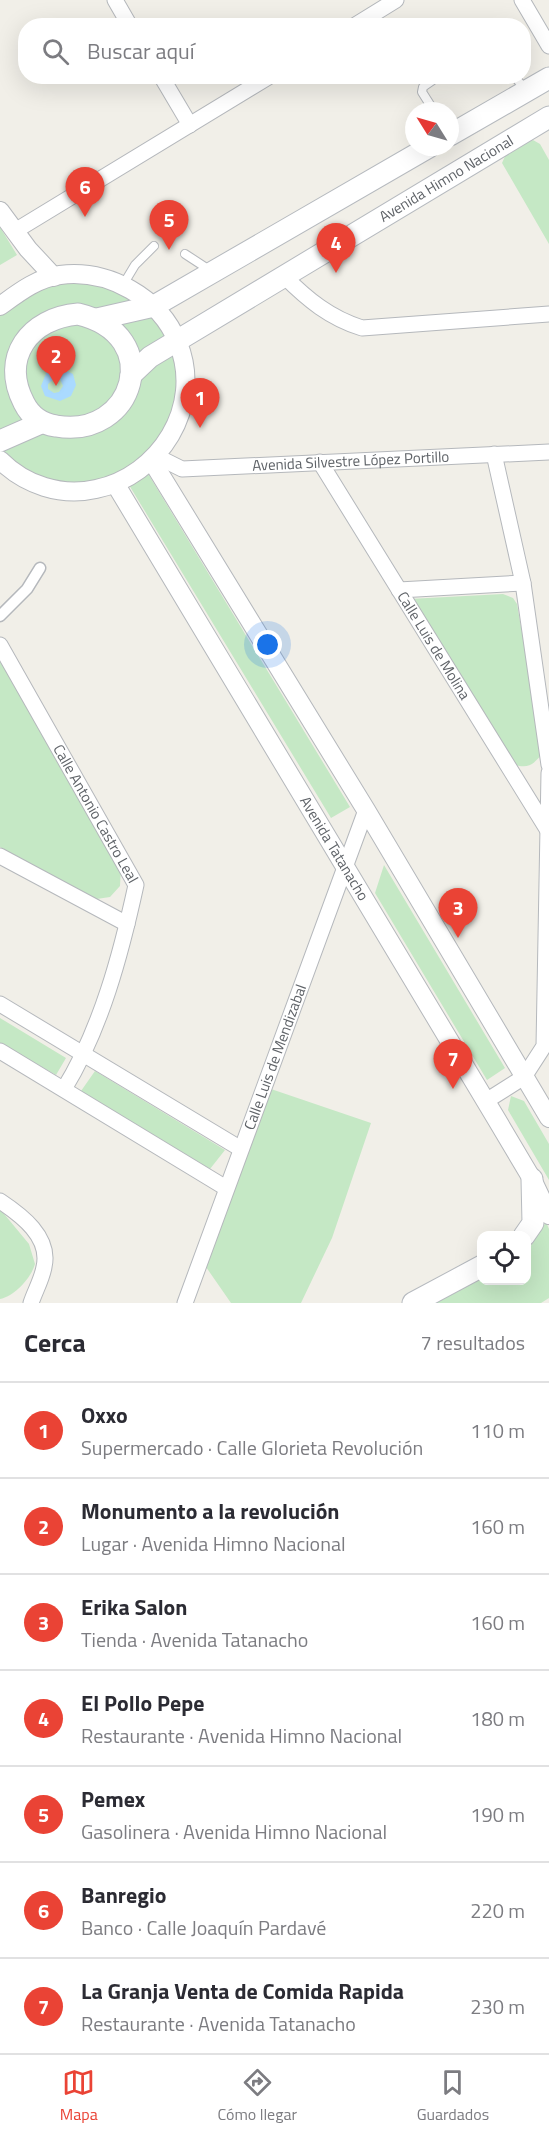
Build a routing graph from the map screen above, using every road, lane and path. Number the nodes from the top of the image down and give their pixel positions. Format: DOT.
graph roads {
  1 [pos="115,0"];
  2 [pos="396,0"];
  3 [pos="522,0"];
  4 [pos="125,18"];
  5 [pos="367,18"];
  6 [pos="549,46"];
  7 [pos="549,78"];
  8 [pos="531,82"];
  9 [pos="165,84"];
  10 [pos="257,84"];
  11 [pos="428,84"];
  12 [pos="520,84"];
  13 [pos="428,102"];
  14 [pos="549,117"];
  15 [pos="190,125"];
  16 [pos="459,128"];
  17 [pos="413,156"];
  18 [pos="0,211"];
  19 [pos="15,231"];
  20 [pos="154,246"];
  21 [pos="185,254"];
  22 [pos="213,272"];
  23 [pos="284,276"];
  24 [pos="54,277"];
  25 [pos="123,285"];
  26 [pos="0,306"];
  27 [pos="154,306"];
  28 [pos="549,314"];
  29 [pos="97,318"];
  30 [pos="178,340"];
  31 [pos="15,372"];
  32 [pos="131,375"];
  33 [pos="0,389"];
  34 [pos="41,423"];
  35 [pos="0,441"];
  36 [pos="549,452"];
  37 [pos="494,454"];
  38 [pos="154,458"];
  39 [pos="0,460"];
  40 [pos="320,462"];
  41 [pos="116,485"];
  42 [pos="40,568"];
  43 [pos="523,583"];
  44 [pos="399,590"];
  45 [pos="0,616"];
  46 [pos="0,645"];
  47 [pos="549,765"];
  48 [pos="549,773"];
  49 [pos="366,810"];
  50 [pos="547,829"];
  51 [pos="0,856"];
  52 [pos="344,864"];
  53 [pos="127,924"];
  54 [pos="0,1004"];
  55 [pos="0,1052"];
  56 [pos="85,1055"];
  57 [pos="524,1077"];
  58 [pos="64,1089"];
  59 [pos="486,1101"];
  60 [pos="549,1118"];
  61 [pos="241,1149"];
  62 [pos="532,1179"];
  63 [pos="226,1188"];
  64 [pos="0,1201"];
  65 [pos="549,1215"];
  66 [pos="528,1231"];
  67 [pos="477,1269"];
  68 [pos="22,1303"];
  69 [pos="32,1303"];
  70 [pos="185,1303"];
  71 [pos="413,1303"];
  1 -- 4 [label="street"];
  2 -- 5 [label="street"];
  3 -- 6 [label="street"];
  7 -- 8 [label="main road"];
  9 -- 15 [label="street"];
  10 -- 15 [label="street"];
  11 -- 13 [label="lane"];
  12 -- 16 [label="main road"];
  14 -- 23 [label="main road, Avenida Himno Nacional"];
  15 -- 19 [label="street"];
  17 -- 22 [label="main road"];
  18 -- 19 [label="street"];
  19 -- 24 [label="street"];
  20 -- 25 [label="lane"];
  21 -- 22 [label="lane"];
  22 -- 27 [label="main road"];
  23 -- 28 [label="street"];
  23 -- 30 [label="main road, Avenida Himno Nacional"];
  24 -- 25 [label="street"];
  24 -- 26 [label="street"];
  25 -- 27 [label="street"];
  27 -- 29 [label="main road"];
  27 -- 30 [label="street"];
  29 -- 31 [label="main road"];
  29 -- 32 [label="main road"];
  30 -- 32 [label="main road, Avenida Himno Nacional"];
  30 -- 38 [label="street"];
  31 -- 33 [label="main road"];
  31 -- 34 [label="main road"];
  32 -- 34 [label="main road"];
  34 -- 35 [label="main road"];
  36 -- 37 [label="street, Avenida Silvestre López Portillo"];
  37 -- 40 [label="street, Avenida Silvestre López Portillo"];
  37 -- 43 [label="street"];
  38 -- 40 [label="street, Avenida Silvestre López Portillo"];
  38 -- 41 [label="street"];
  38 -- 49 [label="street"];
  39 -- 41 [label="street"];
  40 -- 44 [label="street, Calle Luis de Molina"];
  41 -- 52 [label="street, Avenida Tatanacho"];
  42 -- 45 [label="street"];
  43 -- 44 [label="street"];
  43 -- 47 [label="street"];
  44 -- 50 [label="street, Calle Luis de Molina"];
  46 -- 53 [label="street, Calle Antonio Castro Leal"];
  48 -- 50 [label="street"];
  49 -- 52 [label="street, Calle Luis de Mendizabal"];
  49 -- 57 [label="street"];
  50 -- 57 [label="street"];
  51 -- 53 [label="street"];
  52 -- 59 [label="street, Avenida Tatanacho"];
  52 -- 61 [label="street, Calle Luis de Mendizabal"];
  53 -- 56 [label="street, Calle Antonio Castro Leal"];
  54 -- 56 [label="street"];
  55 -- 58 [label="street"];
  56 -- 58 [label="street, Calle Antonio Castro Leal"];
  56 -- 61 [label="street"];
  57 -- 59 [label="street"];
  57 -- 60 [label="street"];
  58 -- 63 [label="street"];
  59 -- 62 [label="street, Avenida Tatanacho"];
  61 -- 63 [label="street, Calle Luis de Mendizabal"];
  62 -- 65 [label="street, Avenida Tatanacho"];
  62 -- 66 [label="main road"];
  63 -- 70 [label="street, Calle Luis de Mendizabal"];
  64 -- 69 [label="street"];
  67 -- 71 [label="main road"];
  68 -- 69 [label="street"];
}
